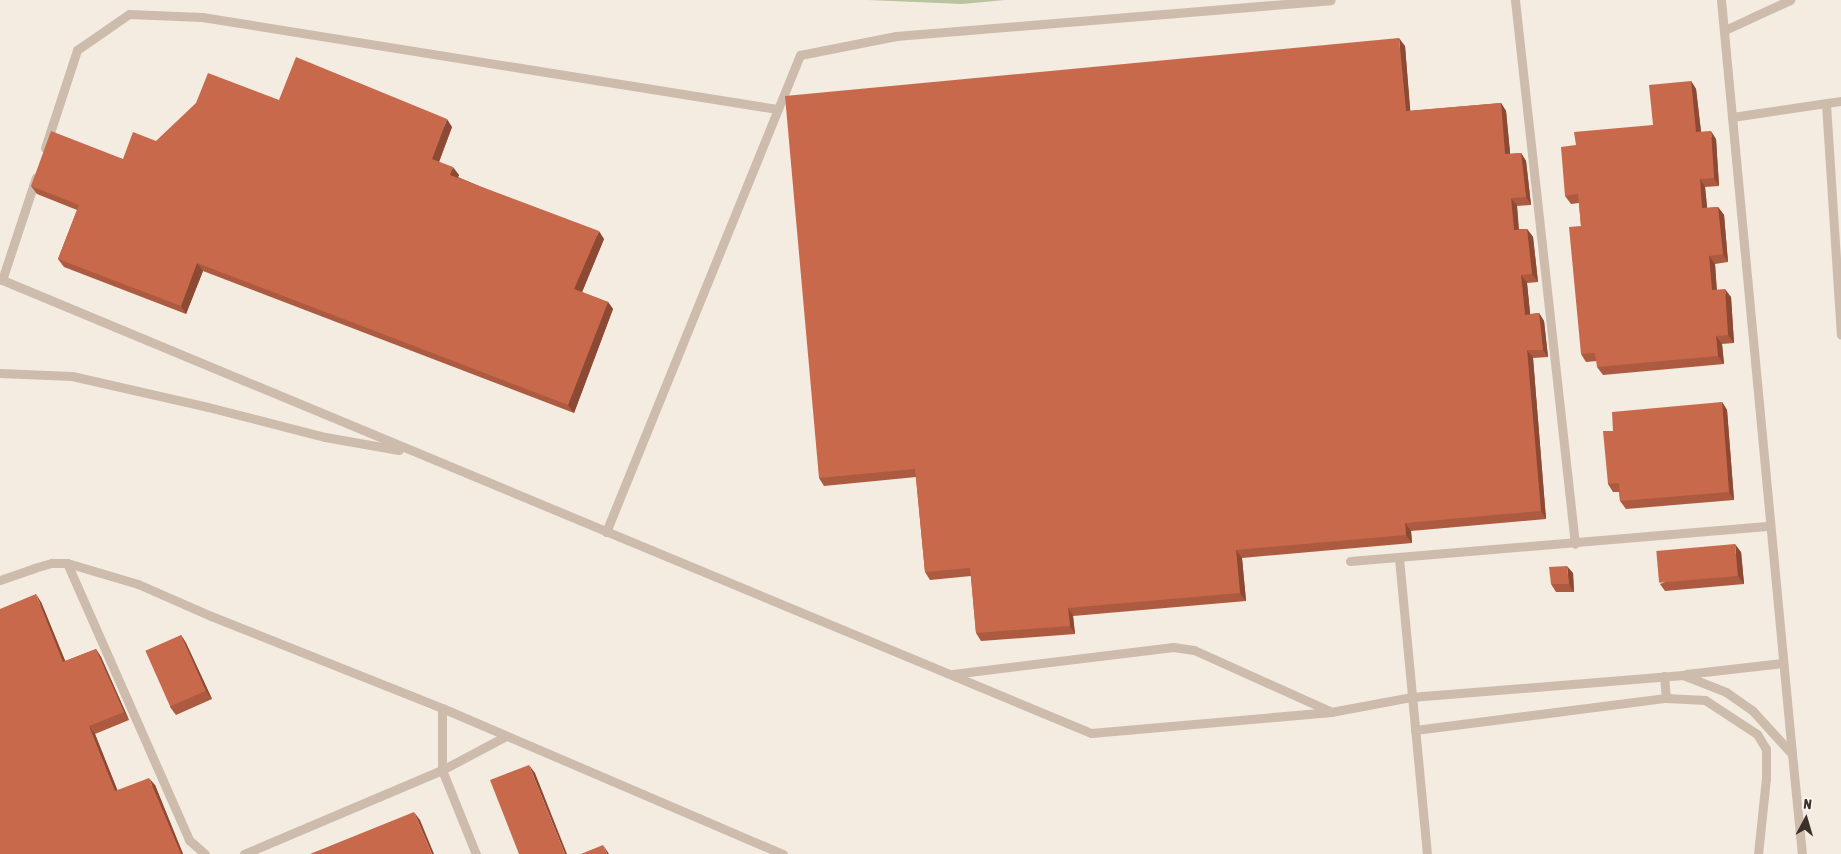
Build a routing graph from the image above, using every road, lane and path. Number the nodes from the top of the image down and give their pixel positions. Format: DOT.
graph roads {
  1 [pos="1331,0"];
  2 [pos="1515,0"];
  3 [pos="1722,0"];
  4 [pos="1790,0"];
  5 [pos="1725,30"];
  6 [pos="1841,101"];
  7 [pos="1826,104"];
  8 [pos="777,110"];
  9 [pos="1732,117"];
  10 [pos="1,279"];
  11 [pos="1841,335"];
  12 [pos="0,373"];
  13 [pos="415,452"];
  14 [pos="1770,526"];
  15 [pos="606,532"];
  16 [pos="1575,544"];
  17 [pos="1399,558"];
  18 [pos="1350,561"];
  19 [pos="67,563"];
  20 [pos="0,580"];
  21 [pos="1782,663"];
  22 [pos="950,674"];
  23 [pos="1683,675"];
  24 [pos="1664,676"];
  25 [pos="1411,697"];
  26 [pos="1666,698"];
  27 [pos="442,708"];
  28 [pos="1331,712"];
  29 [pos="1415,730"];
  30 [pos="506,736"];
  31 [pos="1792,754"];
  32 [pos="442,770"];
  33 [pos="1802,853"];
  34 [pos="204,854"];
  35 [pos="244,854"];
  36 [pos="476,854"];
  37 [pos="783,854"];
  38 [pos="1427,854"];
  39 [pos="1758,854"];
  1 -- 8 [label="lane"];
  2 -- 16 [label="lane"];
  3 -- 5 [label="lane"];
  4 -- 5 [label="lane"];
  5 -- 9 [label="lane"];
  6 -- 7 [label="lane"];
  7 -- 9 [label="lane"];
  7 -- 11 [label="lane"];
  8 -- 10 [label="lane"];
  8 -- 15 [label="lane"];
  9 -- 14 [label="lane"];
  10 -- 13 [label="lane"];
  12 -- 13 [label="lane"];
  13 -- 15 [label="lane"];
  14 -- 16 [label="lane"];
  14 -- 21 [label="lane"];
  15 -- 22 [label="lane"];
  16 -- 17 [label="lane"];
  17 -- 18 [label="lane"];
  17 -- 25 [label="lane"];
  19 -- 20 [label="lane"];
  19 -- 27 [label="lane"];
  19 -- 34 [label="lane"];
  21 -- 23 [label="lane"];
  21 -- 31 [label="lane"];
  22 -- 28 [label="lane"];
  22 -- 28 [label="lane"];
  23 -- 24 [label="lane"];
  23 -- 31 [label="lane"];
  24 -- 25 [label="lane"];
  24 -- 26 [label="lane"];
  25 -- 28 [label="lane"];
  25 -- 29 [label="lane"];
  26 -- 29 [label="lane"];
  26 -- 39 [label="lane"];
  27 -- 30 [label="lane"];
  27 -- 32 [label="lane"];
  29 -- 38 [label="lane"];
  30 -- 32 [label="lane"];
  30 -- 37 [label="lane"];
  31 -- 33 [label="lane"];
  32 -- 35 [label="lane"];
  32 -- 36 [label="lane"];
}
